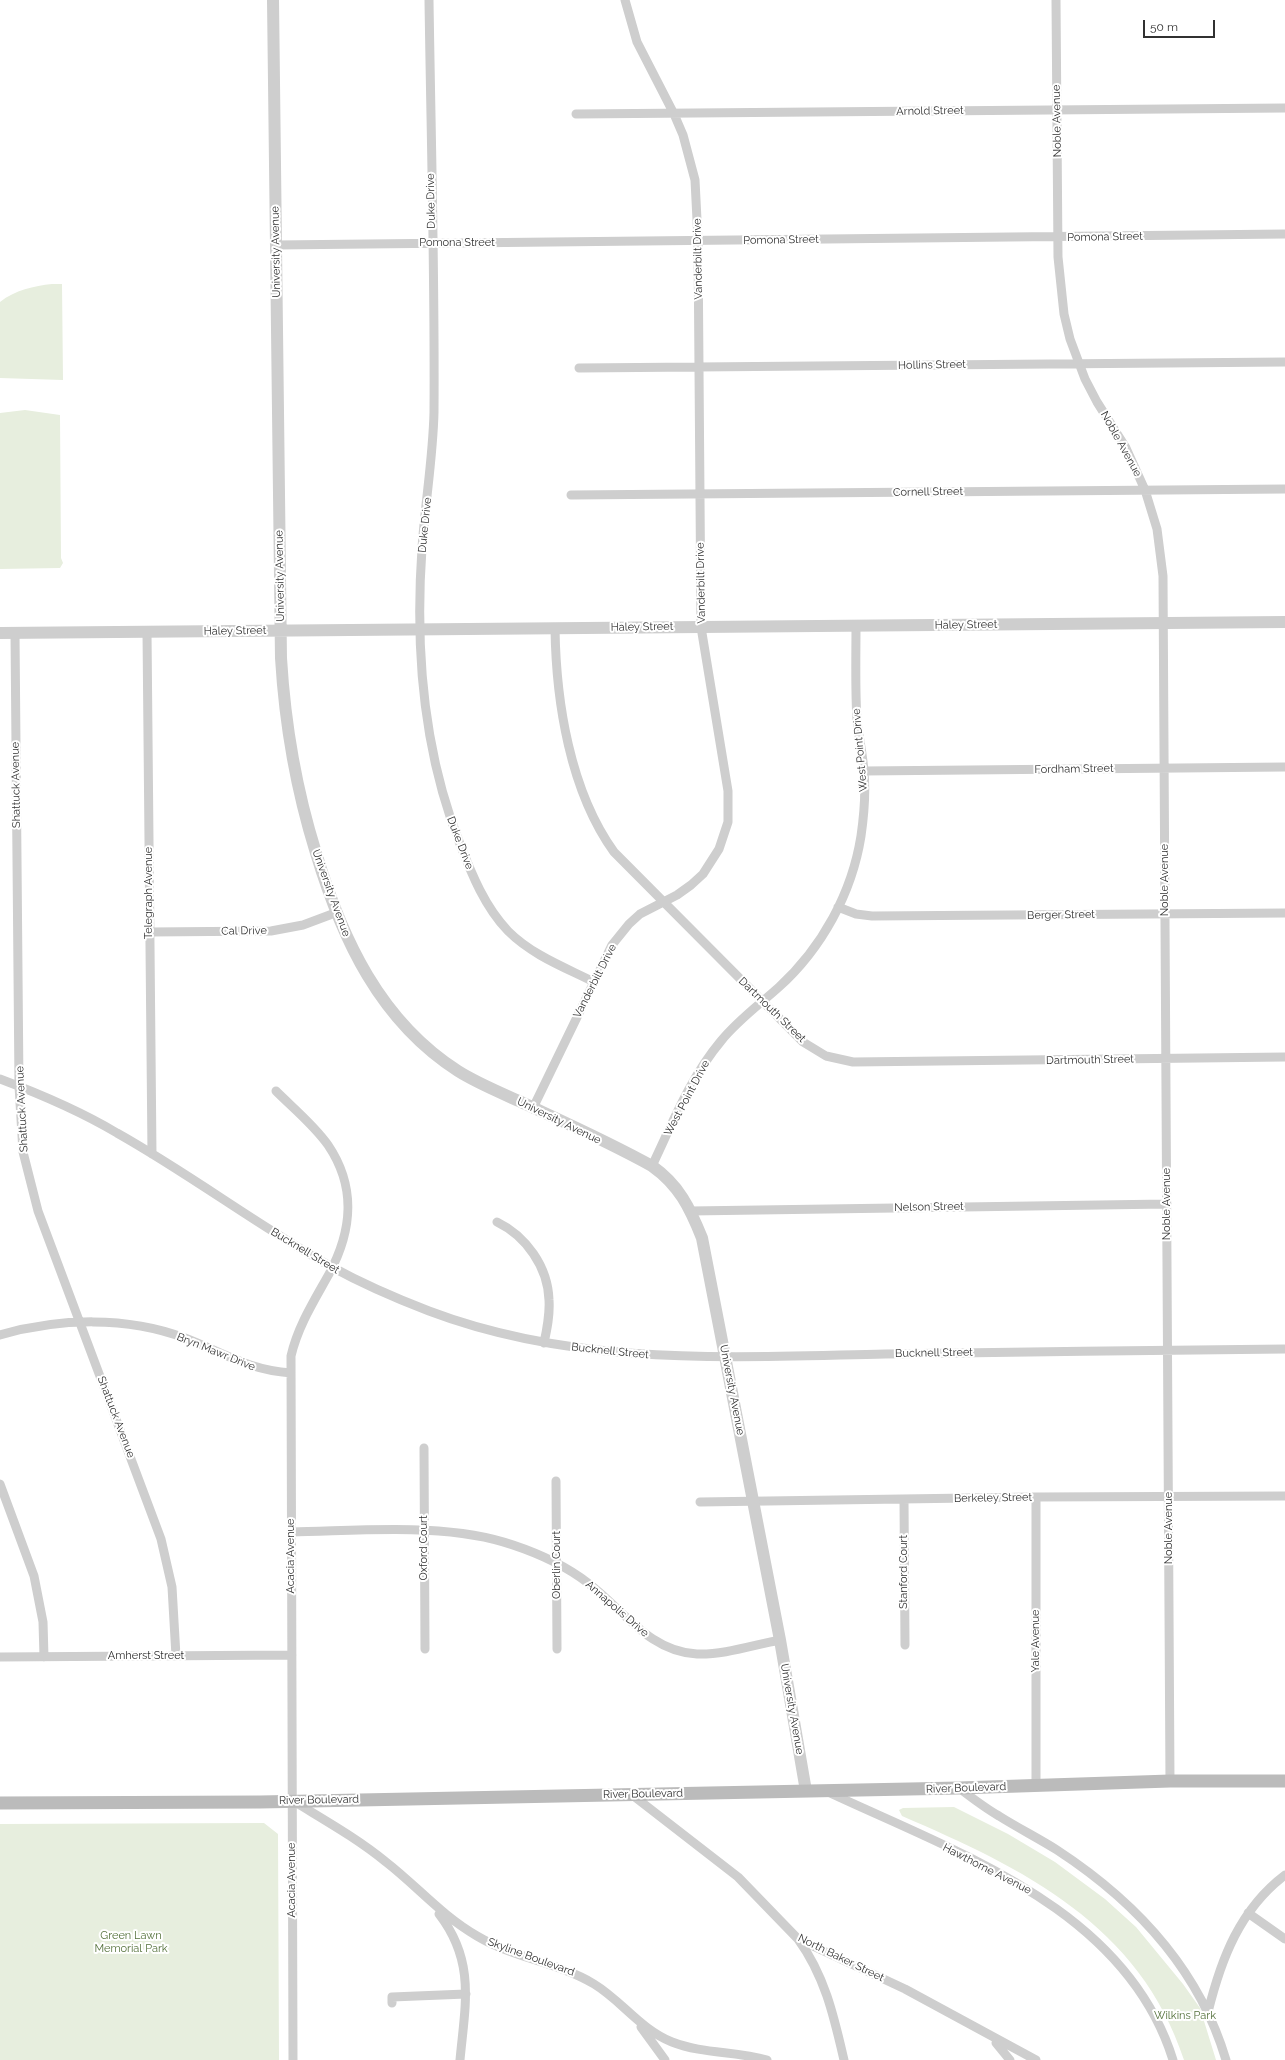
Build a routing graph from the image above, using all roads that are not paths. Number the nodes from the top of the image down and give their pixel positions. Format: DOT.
graph roads {
  1 [pos="273,0"];
  2 [pos="429,0"];
  3 [pos="625,0"];
  4 [pos="1056,0"];
  5 [pos="1285,108"];
  6 [pos="1057,110"];
  7 [pos="576,114"];
  8 [pos="674,114"];
  9 [pos="1285,234"];
  10 [pos="1058,237"];
  11 [pos="698,240"];
  12 [pos="432,243"];
  13 [pos="276,245"];
  14 [pos="1285,362"];
  15 [pos="1079,364"];
  16 [pos="699,367"];
  17 [pos="579,368"];
  18 [pos="1285,489"];
  19 [pos="1145,490"];
  20 [pos="700,494"];
  21 [pos="571,495"];
  22 [pos="1285,622"];
  23 [pos="1164,623"];
  24 [pos="856,626"];
  25 [pos="701,627"];
  26 [pos="555,628"];
  27 [pos="421,629"];
  28 [pos="281,630"];
  29 [pos="147,632"];
  30 [pos="0,633"];
  31 [pos="15,633"];
  32 [pos="1285,767"];
  33 [pos="1165,768"];
  34 [pos="864,771"];
  35 [pos="663,902"];
  36 [pos="838,907"];
  37 [pos="335,913"];
  38 [pos="1285,913"];
  39 [pos="1166,914"];
  40 [pos="150,932"];
  41 [pos="594,982"];
  42 [pos="762,1001"];
  43 [pos="1285,1058"];
  44 [pos="1166,1059"];
  45 [pos="0,1079"];
  46 [pos="19,1086"];
  47 [pos="276,1091"];
  48 [pos="533,1108"];
  49 [pos="152,1154"];
  50 [pos="652,1166"];
  51 [pos="1167,1204"];
  52 [pos="691,1210"];
  53 [pos="497,1222"];
  54 [pos="332,1267"];
  55 [pos="80,1322"];
  56 [pos="0,1335"];
  57 [pos="544,1343"];
  58 [pos="1285,1349"];
  59 [pos="1168,1350"];
  60 [pos="725,1357"];
  61 [pos="291,1373"];
  62 [pos="424,1448"];
  63 [pos="556,1481"];
  64 [pos="0,1484"];
  65 [pos="1285,1496"];
  66 [pos="1036,1497"];
  67 [pos="1169,1498"];
  68 [pos="904,1499"];
  69 [pos="753,1501"];
  70 [pos="700,1502"];
  71 [pos="424,1531"];
  72 [pos="291,1532"];
  73 [pos="557,1563"];
  74 [pos="780,1640"];
  75 [pos="905,1645"];
  76 [pos="425,1649"];
  77 [pos="557,1649"];
  78 [pos="292,1655"];
  79 [pos="176,1656"];
  80 [pos="0,1657"];
  81 [pos="44,1657"];
  82 [pos="1285,1781"];
  83 [pos="1170,1782"];
  84 [pos="1036,1785"];
  85 [pos="959,1788"];
  86 [pos="806,1791"];
  87 [pos="826,1791"];
  88 [pos="631,1794"];
  89 [pos="293,1800"];
  90 [pos="0,1803"];
  91 [pos="1285,1875"];
  92 [pos="430,1902"];
  93 [pos="1248,1914"];
  94 [pos="798,1939"];
  95 [pos="1285,1939"];
  96 [pos="466,1994"];
  97 [pos="392,2003"];
  98 [pos="1208,2012"];
  99 [pos="629,2013"];
  100 [pos="977,2029"];
  101 [pos="293,2060"];
  102 [pos="460,2060"];
  103 [pos="665,2060"];
  104 [pos="767,2060"];
  105 [pos="844,2060"];
  106 [pos="1010,2060"];
  107 [pos="1036,2060"];
  108 [pos="1173,2060"];
  109 [pos="1226,2060"];
  1 -- 13 [label="street, University Avenue"];
  2 -- 12 [label="street, Duke Drive"];
  3 -- 8 [label="street, Vanderbilt Drive"];
  4 -- 6 [label="street, Noble Avenue"];
  5 -- 6 [label="street, Arnold Street"];
  6 -- 8 [label="street, Arnold Street"];
  6 -- 10 [label="street, Noble Avenue"];
  7 -- 8 [label="street, Arnold Street"];
  8 -- 11 [label="street, Vanderbilt Drive"];
  9 -- 10 [label="street, Pomona Street"];
  10 -- 11 [label="street, Pomona Street"];
  10 -- 15 [label="street, Noble Avenue"];
  11 -- 12 [label="street, Pomona Street"];
  11 -- 16 [label="street, Vanderbilt Drive"];
  12 -- 13 [label="street, Pomona Street"];
  12 -- 27 [label="street, Duke Drive"];
  13 -- 28 [label="street, University Avenue"];
  14 -- 15 [label="street, Hollins Street"];
  15 -- 16 [label="street, Hollins Street"];
  15 -- 19 [label="street, Noble Avenue"];
  16 -- 17 [label="street, Hollins Street"];
  16 -- 20 [label="street, Vanderbilt Drive"];
  18 -- 19 [label="street, Cornell Street"];
  19 -- 20 [label="street, Cornell Street"];
  19 -- 23 [label="street, Noble Avenue"];
  20 -- 21 [label="street, Cornell Street"];
  20 -- 25 [label="street, Vanderbilt Drive"];
  22 -- 23 [label="street, Haley Street"];
  23 -- 24 [label="street, Haley Street"];
  23 -- 33 [label="street, Noble Avenue"];
  24 -- 25 [label="street, Haley Street"];
  24 -- 34 [label="street, West Point Drive"];
  25 -- 26 [label="street, Haley Street"];
  25 -- 35 [label="street, Vanderbilt Drive"];
  26 -- 27 [label="street, Haley Street"];
  26 -- 35 [label="street, Dartmouth Street"];
  27 -- 28 [label="street, Haley Street"];
  27 -- 41 [label="street, Duke Drive"];
  28 -- 29 [label="street, Haley Street"];
  28 -- 37 [label="street, University Avenue"];
  29 -- 31 [label="street, Haley Street"];
  29 -- 40 [label="street, Telegraph Avenue"];
  30 -- 31 [label="street, Haley Street"];
  31 -- 46 [label="street, Shattuck Avenue"];
  32 -- 33 [label="street, Fordham Street"];
  33 -- 34 [label="street, Fordham Street"];
  33 -- 39 [label="street, Noble Avenue"];
  34 -- 36 [label="street, West Point Drive"];
  35 -- 41 [label="street, Vanderbilt Drive"];
  35 -- 42 [label="street, Dartmouth Street"];
  36 -- 39 [label="street, Berger Street"];
  36 -- 42 [label="street, West Point Drive"];
  37 -- 40 [label="street, Cal Drive"];
  37 -- 48 [label="street, University Avenue"];
  38 -- 39 [label="street, Berger Street"];
  39 -- 44 [label="street, Noble Avenue"];
  40 -- 49 [label="street, Telegraph Avenue"];
  41 -- 48 [label="street, Vanderbilt Drive"];
  42 -- 44 [label="street, Dartmouth Street"];
  42 -- 50 [label="street, West Point Drive"];
  43 -- 44 [label="street, Dartmouth Street"];
  44 -- 51 [label="street, Noble Avenue"];
  45 -- 46 [label="street, Bucknell Street"];
  46 -- 49 [label="street, Bucknell Street"];
  46 -- 55 [label="street, Shattuck Avenue"];
  47 -- 54 [label="street, Acacia Avenue"];
  48 -- 50 [label="street, University Avenue"];
  49 -- 54 [label="street, Bucknell Street"];
  50 -- 52 [label="street, University Avenue"];
  51 -- 52 [label="street, Nelson Street"];
  51 -- 59 [label="street, Noble Avenue"];
  52 -- 60 [label="street, University Avenue"];
  53 -- 57 [label="street"];
  54 -- 57 [label="street, Bucknell Street"];
  54 -- 61 [label="street, Acacia Avenue"];
  55 -- 56 [label="street, Bryn Mawr Drive"];
  55 -- 61 [label="street, Bryn Mawr Drive"];
  55 -- 79 [label="street, Shattuck Avenue"];
  57 -- 60 [label="street, Bucknell Street"];
  58 -- 59 [label="street, Bucknell Street"];
  59 -- 60 [label="street, Bucknell Street"];
  59 -- 67 [label="street, Noble Avenue"];
  60 -- 69 [label="street, University Avenue"];
  61 -- 72 [label="street, Acacia Avenue"];
  62 -- 71 [label="street, Oxford Court"];
  63 -- 73 [label="street, Oberlin Court"];
  64 -- 81 [label="street"];
  65 -- 67 [label="street, Berkeley Street"];
  66 -- 67 [label="street, Berkeley Street"];
  66 -- 68 [label="street, Berkeley Street"];
  66 -- 84 [label="street, Yale Avenue"];
  67 -- 83 [label="street, Noble Avenue"];
  68 -- 69 [label="street, Berkeley Street"];
  68 -- 75 [label="street, Stanford Court"];
  69 -- 70 [label="street, Berkeley Street"];
  69 -- 74 [label="street, University Avenue"];
  71 -- 72 [label="street, Annapolis Drive"];
  71 -- 73 [label="street, Annapolis Drive"];
  71 -- 76 [label="street, Oxford Court"];
  72 -- 78 [label="street, Acacia Avenue"];
  73 -- 74 [label="street, Annapolis Drive"];
  73 -- 77 [label="street, Oberlin Court"];
  74 -- 86 [label="street, University Avenue"];
  78 -- 79 [label="street, Amherst Street"];
  78 -- 89 [label="street, Acacia Avenue"];
  79 -- 81 [label="street, Amherst Street"];
  80 -- 81 [label="street, Amherst Street"];
  82 -- 83 [label="main road, River Boulevard"];
  83 -- 84 [label="main road, River Boulevard"];
  84 -- 85 [label="main road, River Boulevard"];
  85 -- 87 [label="main road, River Boulevard"];
  85 -- 98 [label="street"];
  86 -- 87 [label="main road, River Boulevard"];
  86 -- 88 [label="main road, River Boulevard"];
  87 -- 108 [label="street, Hawthorne Avenue"];
  88 -- 89 [label="main road, River Boulevard"];
  88 -- 94 [label="street, North Baker Street"];
  89 -- 90 [label="main road, River Boulevard"];
  89 -- 92 [label="street, Skyline Boulevard"];
  89 -- 101 [label="street, Acacia Avenue"];
  91 -- 93 [label="street"];
  92 -- 96 [label="street"];
  92 -- 99 [label="street, Skyline Boulevard"];
  93 -- 95 [label="street"];
  93 -- 98 [label="street"];
  94 -- 100 [label="street, North Baker Street"];
  94 -- 105 [label="street"];
  96 -- 97 [label="street"];
  96 -- 102 [label="street"];
  98 -- 109 [label="street"];
  99 -- 103 [label="street"];
  99 -- 104 [label="street, Skyline Boulevard"];
  100 -- 106 [label="street"];
  100 -- 107 [label="street, North Baker Street"];
}
